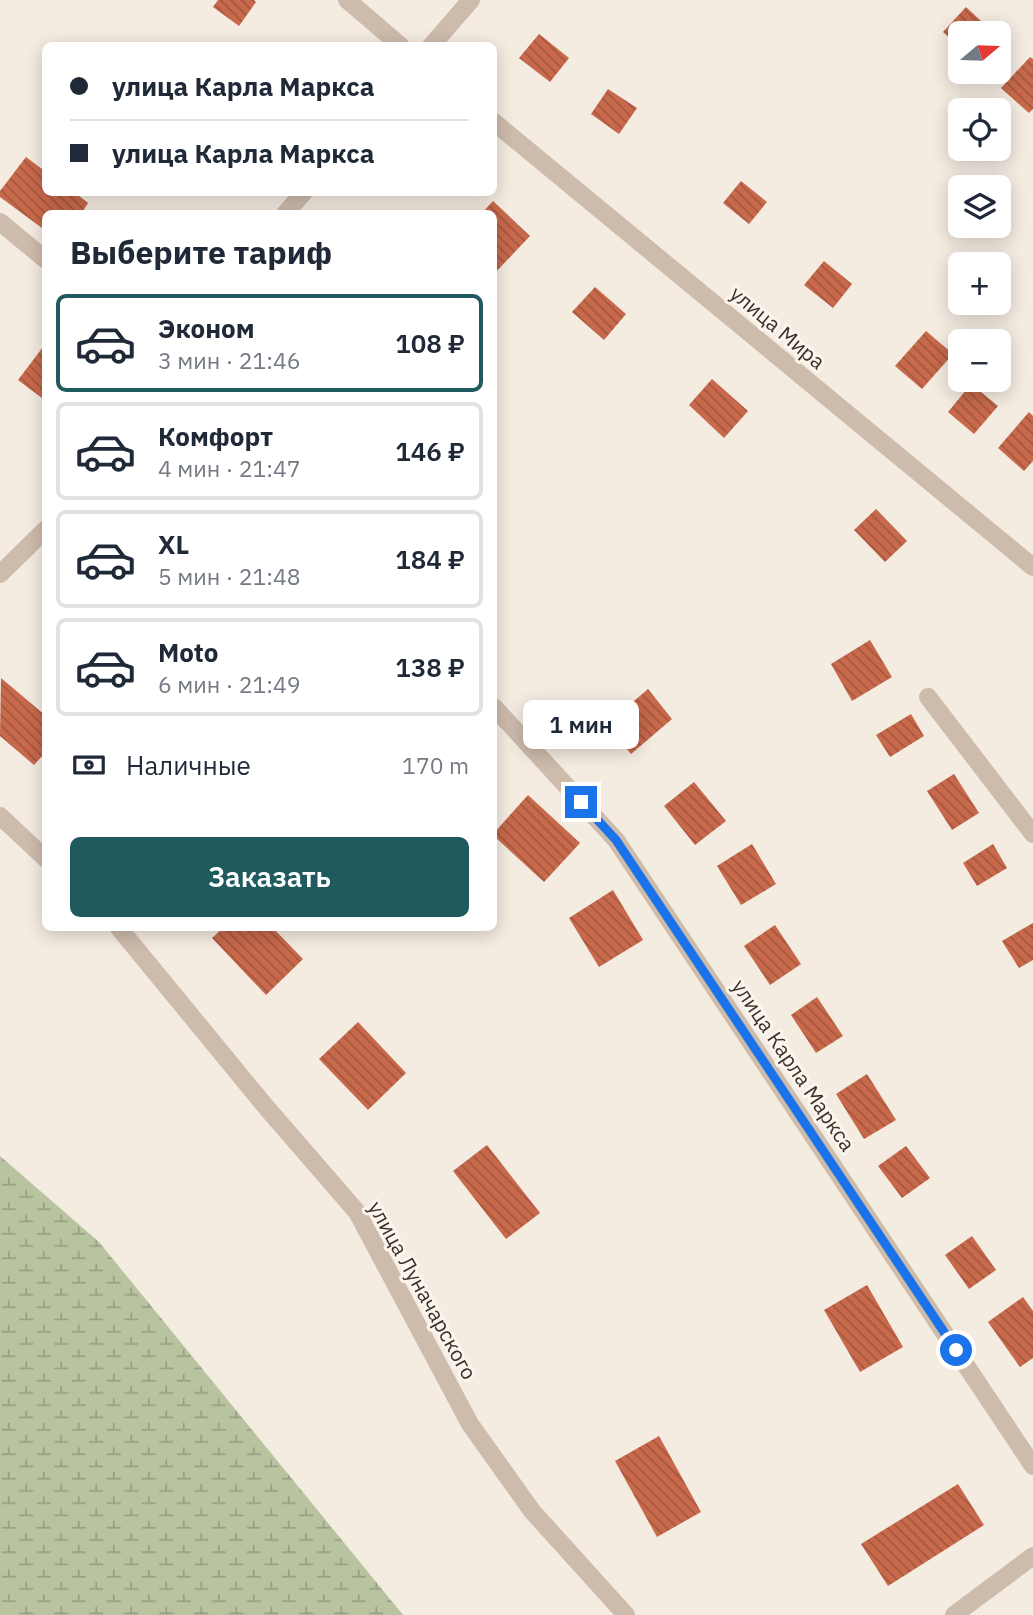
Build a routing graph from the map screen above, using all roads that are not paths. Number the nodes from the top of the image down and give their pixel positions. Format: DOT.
graph roads {
  1 [pos="347,0"];
  2 [pos="471,0"];
  3 [pos="396,42"];
  4 [pos="434,42"];
  5 [pos="497,124"];
  6 [pos="301,196"];
  7 [pos="288,210"];
  8 [pos="0,222"];
  9 [pos="42,257"];
  10 [pos="42,533"];
  11 [pos="1033,567"];
  12 [pos="0,574"];
  13 [pos="928,696"];
  14 [pos="497,710"];
  15 [pos="0,816"];
  16 [pos="1033,834"];
  17 [pos="42,855"];
  18 [pos="121,931"];
  19 [pos="1033,1466"];
  20 [pos="1033,1556"];
  21 [pos="626,1615"];
  22 [pos="954,1615"];
  1 -- 3 [label="street"];
  2 -- 4 [label="street"];
  5 -- 11 [label="street, улица Мира"];
  6 -- 7 [label="street"];
  8 -- 9 [label="street"];
  10 -- 12 [label="street"];
  13 -- 16 [label="street"];
  14 -- 19 [label="street, улица Карла Маркса"];
  15 -- 17 [label="street"];
  18 -- 21 [label="street, улица Луначарского"];
  20 -- 22 [label="street"];
}
